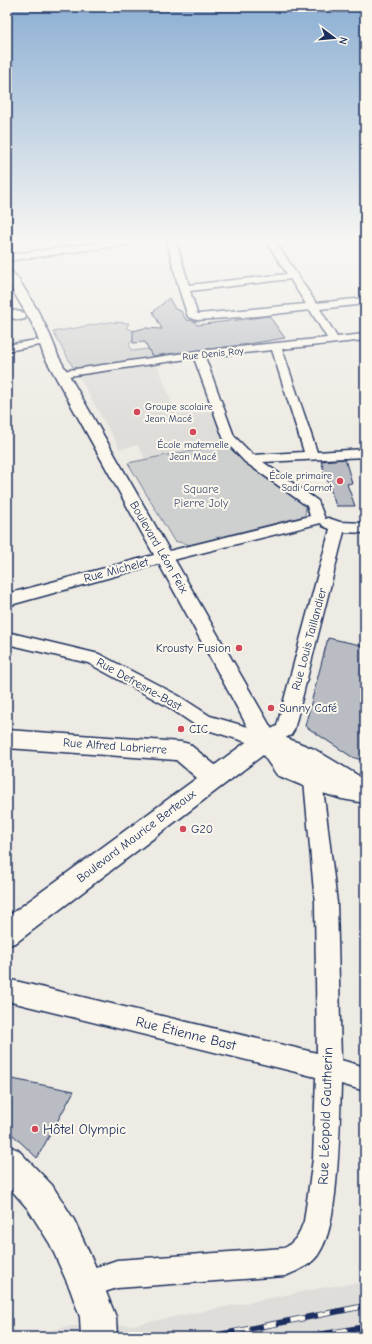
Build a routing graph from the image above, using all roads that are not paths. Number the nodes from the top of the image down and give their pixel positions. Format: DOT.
graph roads {
  1 [pos="189,304"];
  2 [pos="312,304"];
  3 [pos="342,304"];
  4 [pos="15,305"];
  5 [pos="314,307"];
  6 [pos="365,337"];
  7 [pos="334,340"];
  8 [pos="36,343"];
  9 [pos="276,346"];
  10 [pos="7,348"];
  11 [pos="198,354"];
  12 [pos="51,356"];
  13 [pos="62,374"];
  14 [pos="365,453"];
  15 [pos="312,456"];
  16 [pos="250,459"];
  17 [pos="318,519"];
  18 [pos="338,527"];
  19 [pos="365,528"];
  20 [pos="165,557"];
  21 [pos="7,600"];
  22 [pos="7,638"];
  23 [pos="7,739"];
  24 [pos="266,740"];
  25 [pos="214,778"];
  26 [pos="313,780"];
  27 [pos="365,793"];
  28 [pos="7,933"];
  29 [pos="7,990"];
  30 [pos="329,1067"];
  31 [pos="365,1079"];
  32 [pos="7,1161"];
  33 [pos="86,1284"];
  34 [pos="99,1337"];
  1 -- 5 [label="street"];
  2 -- 5 [label="street"];
  3 -- 5 [label="street"];
  4 -- 8 [label="main road, Boulevard Léon Feix"];
  4 -- 12 [label="main road, Boulevard Léon Feix"];
  5 -- 7 [label="street"];
  6 -- 7 [label="street, Rue Denis Roy"];
  7 -- 9 [label="street, Rue Denis Roy"];
  8 -- 10 [label="street"];
  8 -- 12 [label="main road, Boulevard Léon Feix"];
  9 -- 11 [label="street, Rue Denis Roy"];
  9 -- 15 [label="street"];
  11 -- 13 [label="street, Rue Denis Roy"];
  11 -- 16 [label="street"];
  12 -- 13 [label="main road, Boulevard Léon Feix"];
  13 -- 20 [label="main road, Boulevard Léon Feix"];
  14 -- 15 [label="street"];
  15 -- 16 [label="street"];
  16 -- 17 [label="street"];
  17 -- 18 [label="street"];
  17 -- 20 [label="street, Rue Michelet"];
  18 -- 19 [label="street"];
  18 -- 24 [label="street, Rue Louis Taillandier"];
  20 -- 21 [label="street, Rue Michelet"];
  20 -- 24 [label="main road, Boulevard Léon Feix"];
  22 -- 24 [label="street, Rue Defresne-Bast"];
  23 -- 25 [label="main road, Rue Alfred Labrierre"];
  24 -- 25 [label="main road, Boulevard Maurice Berteaux"];
  24 -- 26 [label="main road, Boulevard Léon Feix"];
  24 -- 27 [label="main road"];
  25 -- 28 [label="main road, Boulevard Maurice Berteaux"];
  26 -- 27 [label="main road, Boulevard Léon Feix"];
  26 -- 30 [label="street, Rue Léopold Gautherin"];
  29 -- 30 [label="street, Rue Étienne Bast"];
  30 -- 31 [label="street, Rue Étienne Bast"];
  30 -- 33 [label="street, Rue Léopold Gautherin"];
  32 -- 33 [label="main road"];
  33 -- 34 [label="main road"];
}
